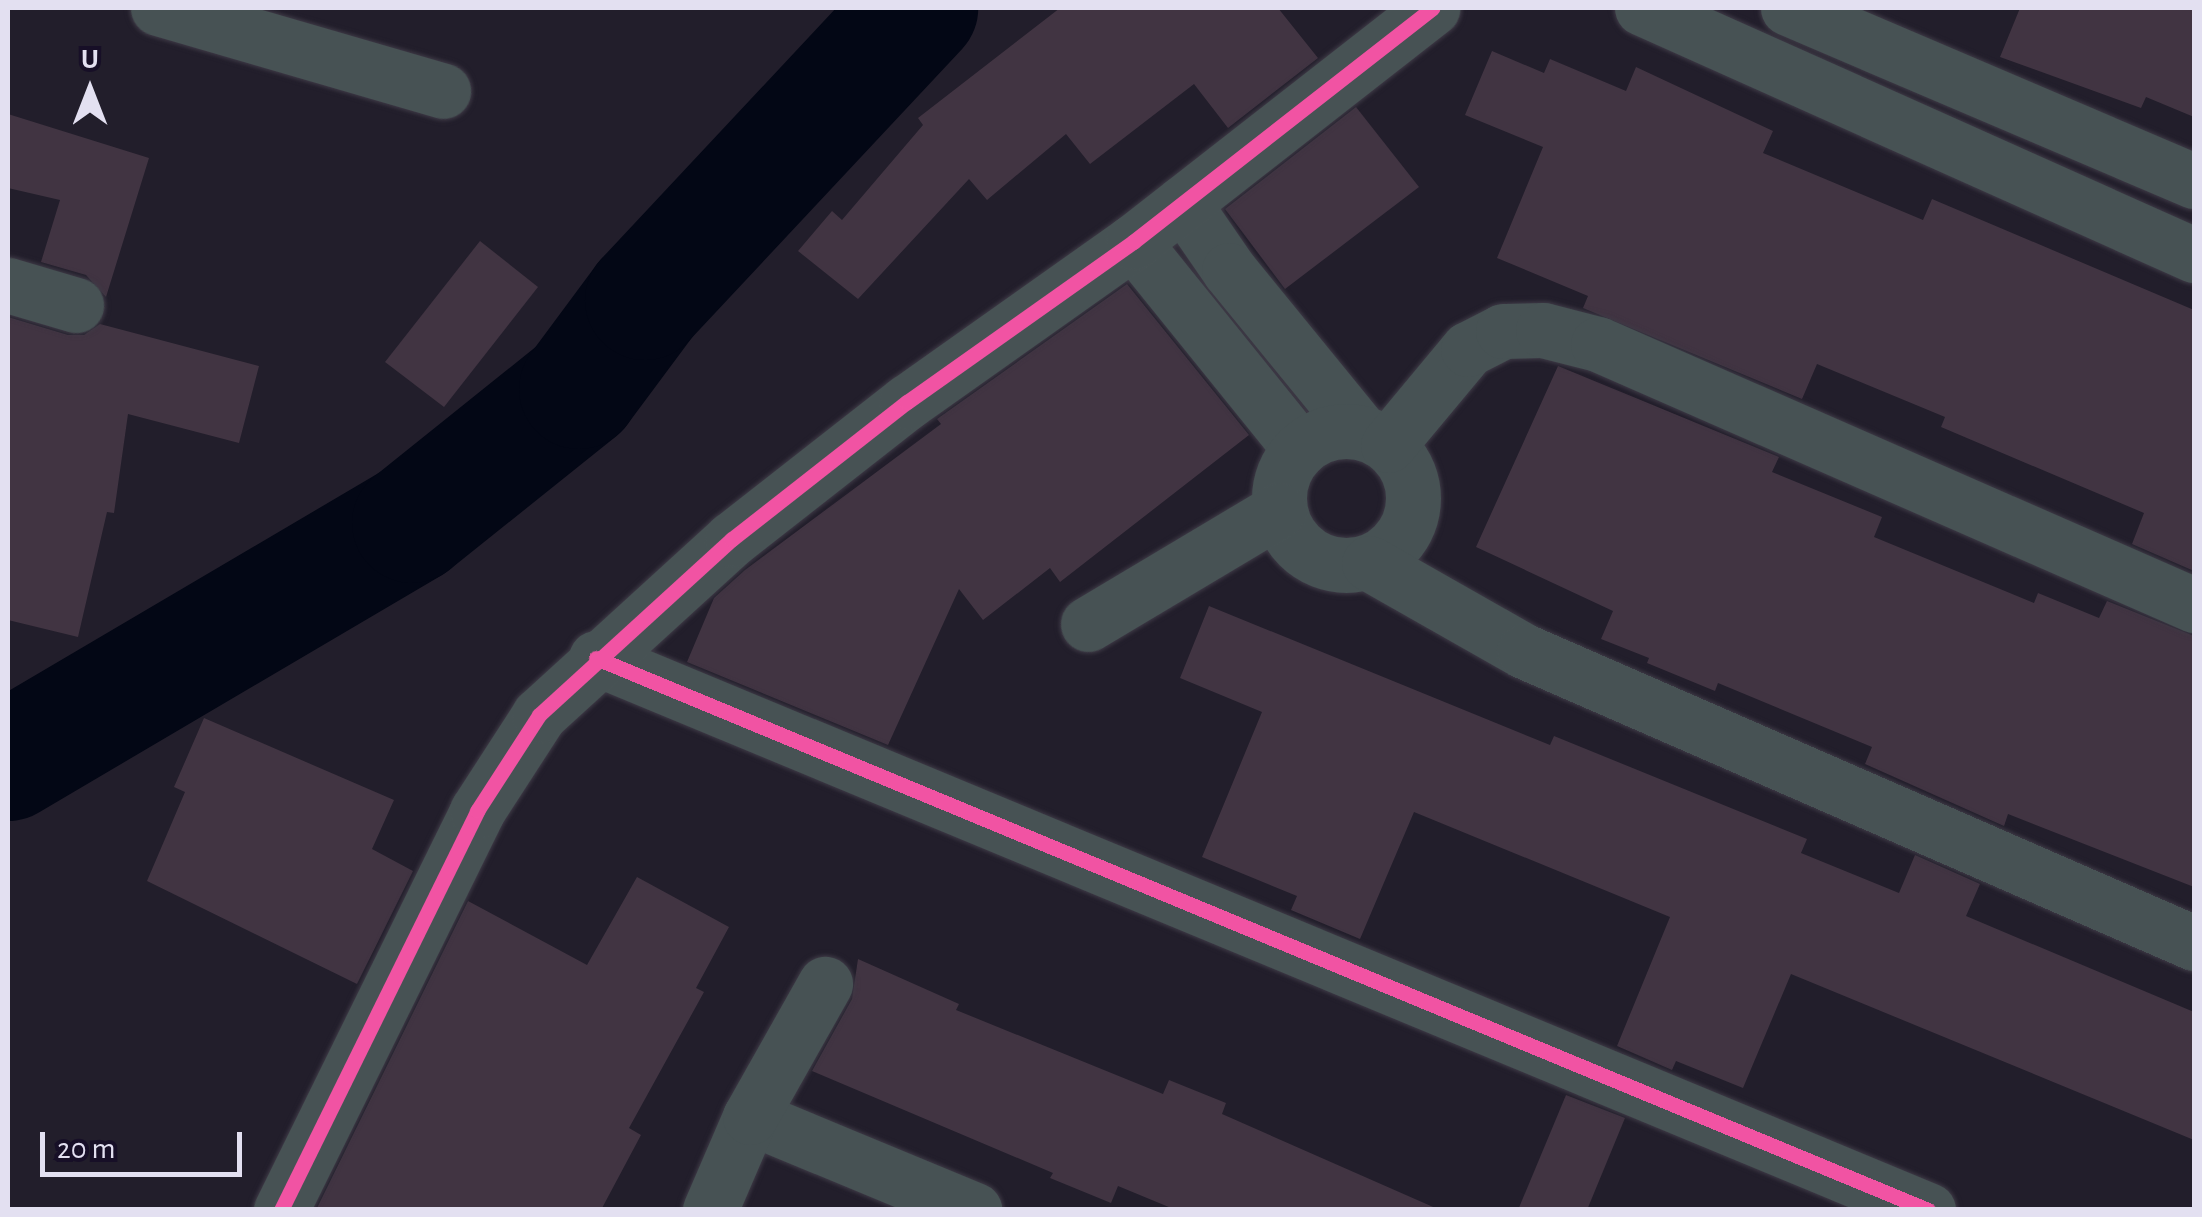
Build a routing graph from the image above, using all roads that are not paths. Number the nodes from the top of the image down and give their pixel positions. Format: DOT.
graph roads {
  1 [pos="158,8"];
  2 [pos="1432,8"];
  3 [pos="1642,8"];
  4 [pos="1788,8"];
  5 [pos="1942,75"];
  6 [pos="443,90"];
  7 [pos="1919,134"];
  8 [pos="2194,181"];
  9 [pos="1183,203"];
  10 [pos="1133,242"];
  11 [pos="2194,254"];
  12 [pos="8,285"];
  13 [pos="76,305"];
  14 [pos="1375,438"];
  15 [pos="1300,449"];
  16 [pos="1279,510"];
  17 [pos="1369,563"];
  18 [pos="2194,605"];
  19 [pos="1088,624"];
  20 [pos="596,658"];
  21 [pos="2194,943"];
  22 [pos="825,984"];
  23 [pos="750,1117"];
  24 [pos="281,1210"];
  25 [pos="710,1210"];
  26 [pos="974,1210"];
  27 [pos="1928,1210"];
  1 -- 6 [label="street"];
  2 -- 9 [label="street"];
  3 -- 7 [label="street"];
  4 -- 5 [label="street"];
  5 -- 7 [label="street"];
  5 -- 8 [label="street"];
  7 -- 11 [label="street"];
  9 -- 10 [label="street"];
  9 -- 14 [label="street"];
  10 -- 15 [label="street"];
  10 -- 20 [label="street"];
  12 -- 13 [label="street"];
  14 -- 15 [label="street"];
  14 -- 17 [label="street"];
  14 -- 18 [label="street"];
  15 -- 16 [label="street"];
  16 -- 17 [label="street"];
  16 -- 19 [label="street"];
  17 -- 21 [label="street"];
  20 -- 24 [label="street"];
  20 -- 27 [label="street"];
  22 -- 23 [label="street"];
  23 -- 25 [label="street"];
  23 -- 26 [label="street"];
}
